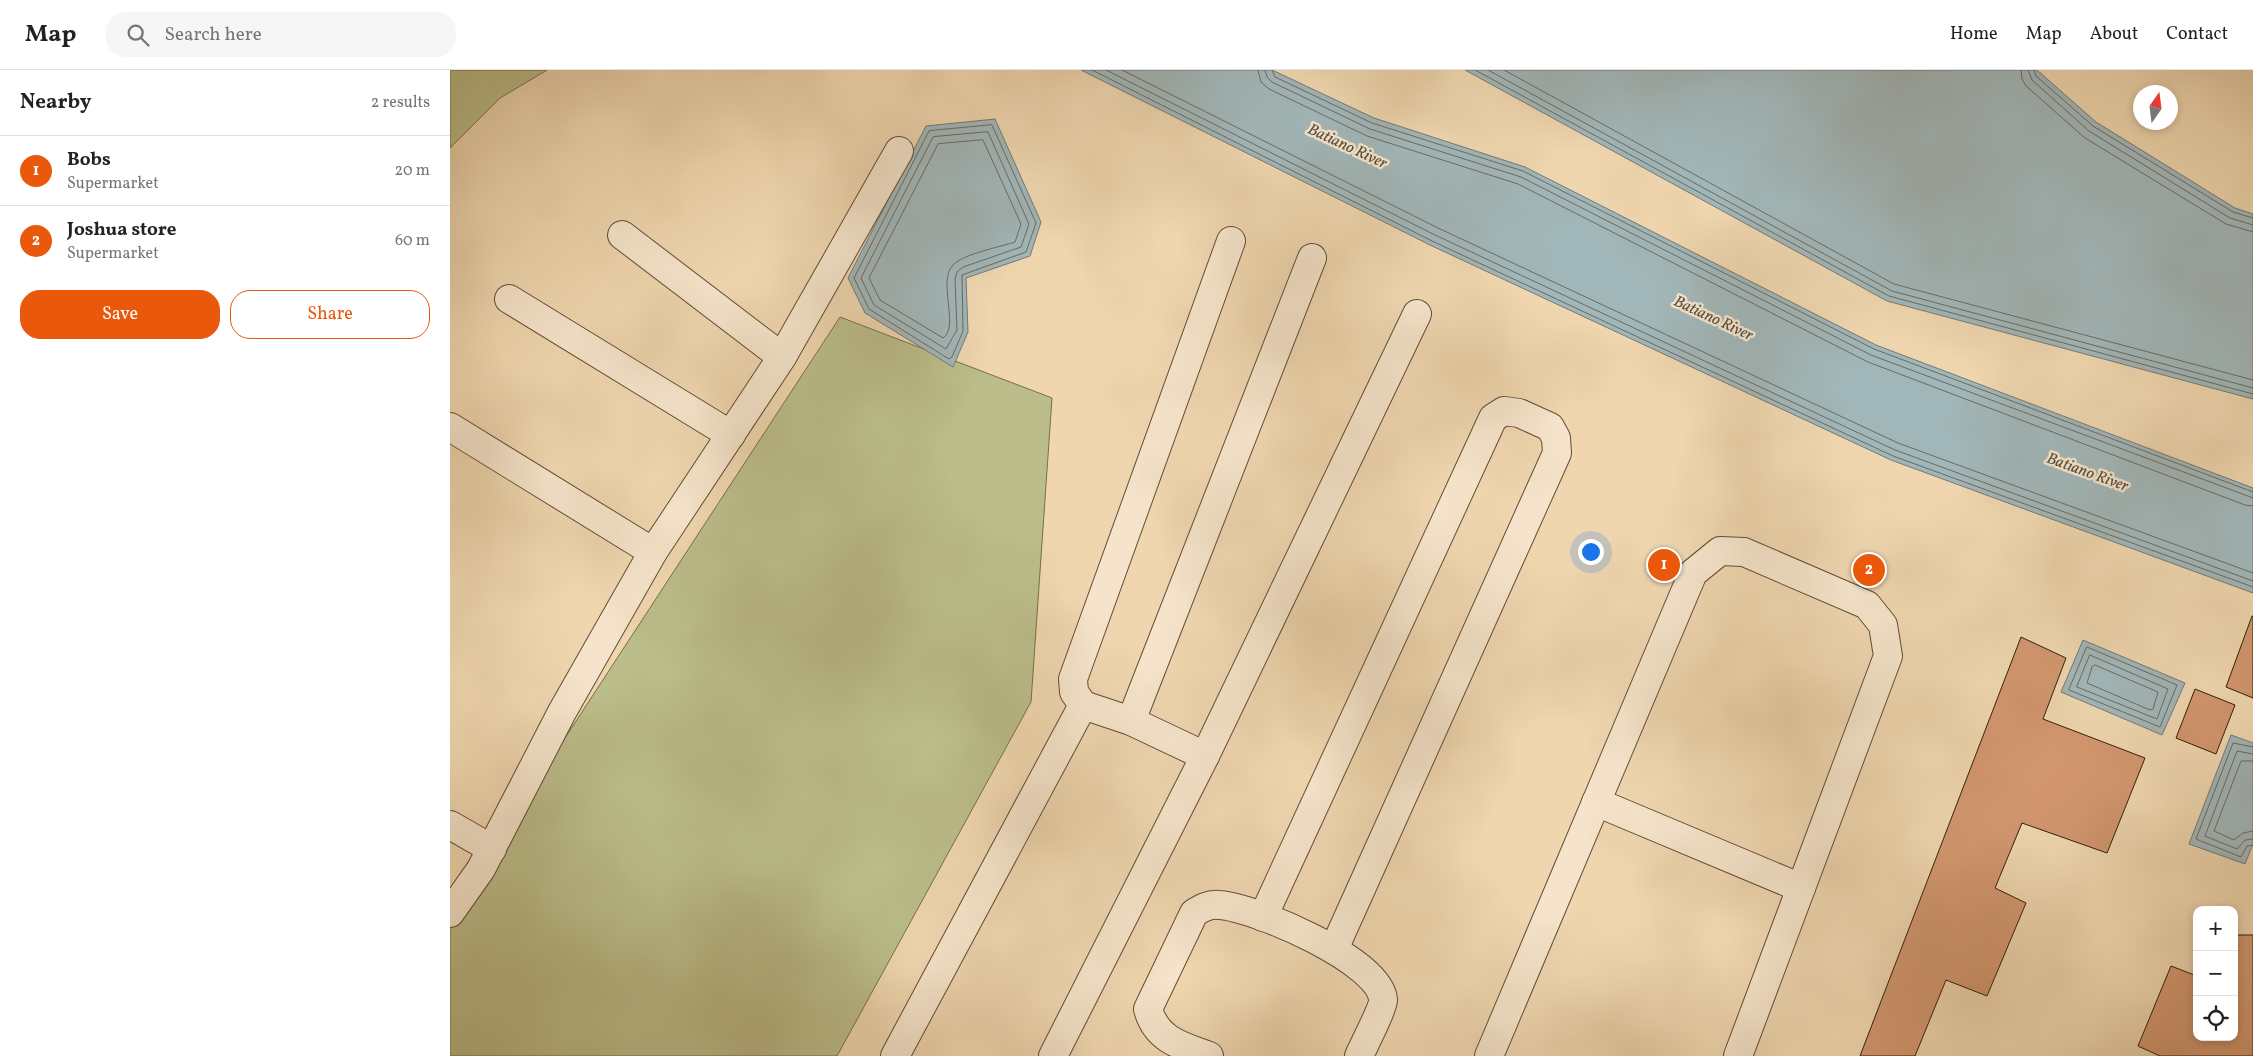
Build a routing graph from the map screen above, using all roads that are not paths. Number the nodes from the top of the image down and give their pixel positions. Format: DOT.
graph roads {
  1 [pos="899,151"];
  2 [pos="622,234"];
  3 [pos="1231,241"];
  4 [pos="1312,258"];
  5 [pos="509,300"];
  6 [pos="1417,314"];
  7 [pos="782,357"];
  8 [pos="450,427"];
  9 [pos="731,435"];
  10 [pos="653,552"];
  11 [pos="1084,705"];
  12 [pos="1131,721"];
  13 [pos="1205,756"];
  14 [pos="1596,802"];
  15 [pos="450,825"];
  16 [pos="492,849"];
  17 [pos="1801,888"];
  18 [pos="450,912"];
  19 [pos="1263,917"];
  20 [pos="1334,948"];
  21 [pos="1177,1050"];
  22 [pos="895,1056"];
  23 [pos="1053,1056"];
  24 [pos="1209,1056"];
  25 [pos="1359,1056"];
  26 [pos="1489,1056"];
  27 [pos="1738,1056"];
  1 -- 7 [label="street"];
  2 -- 7 [label="street"];
  3 -- 11 [label="street"];
  4 -- 12 [label="street"];
  5 -- 9 [label="street"];
  6 -- 13 [label="street"];
  7 -- 9 [label="street"];
  8 -- 10 [label="street"];
  9 -- 10 [label="street"];
  10 -- 16 [label="street"];
  11 -- 12 [label="street"];
  11 -- 22 [label="street"];
  12 -- 13 [label="street"];
  13 -- 23 [label="street"];
  14 -- 17 [label="street"];
  14 -- 17 [label="street"];
  14 -- 26 [label="street"];
  15 -- 16 [label="street"];
  16 -- 18 [label="street"];
  17 -- 27 [label="street"];
  19 -- 20 [label="street"];
  19 -- 20 [label="street"];
  19 -- 21 [label="street"];
  20 -- 25 [label="street"];
  21 -- 24 [label="street"];
}
